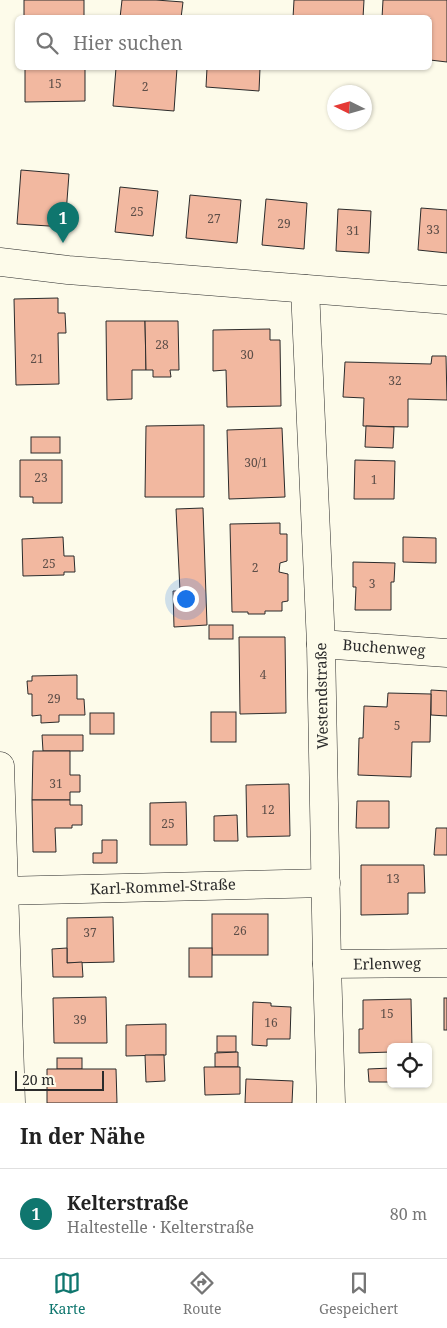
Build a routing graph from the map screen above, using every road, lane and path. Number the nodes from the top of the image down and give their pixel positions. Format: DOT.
graph roads {
  1 [pos="0,262"];
  2 [pos="305,289"];
  3 [pos="447,300"];
  4 [pos="321,644"];
  5 [pos="447,653"];
  6 [pos="0,766"];
  7 [pos="326,883"];
  8 [pos="2,891"];
  9 [pos="447,963"];
  10 [pos="327,964"];
  11 [pos="11,1103"];
  12 [pos="331,1103"];
  1 -- 2 [label="street"];
  2 -- 3 [label="street"];
  2 -- 4 [label="street, Westendstraße"];
  4 -- 5 [label="street, Buchenweg"];
  4 -- 7 [label="street, Westendstraße"];
  6 -- 8 [label="street"];
  7 -- 8 [label="street, Karl-Rommel-Straße"];
  7 -- 10 [label="street, Westendstraße"];
  8 -- 11 [label="street"];
  9 -- 10 [label="street, Erlenweg"];
  10 -- 12 [label="street, Westendstraße"];
}
